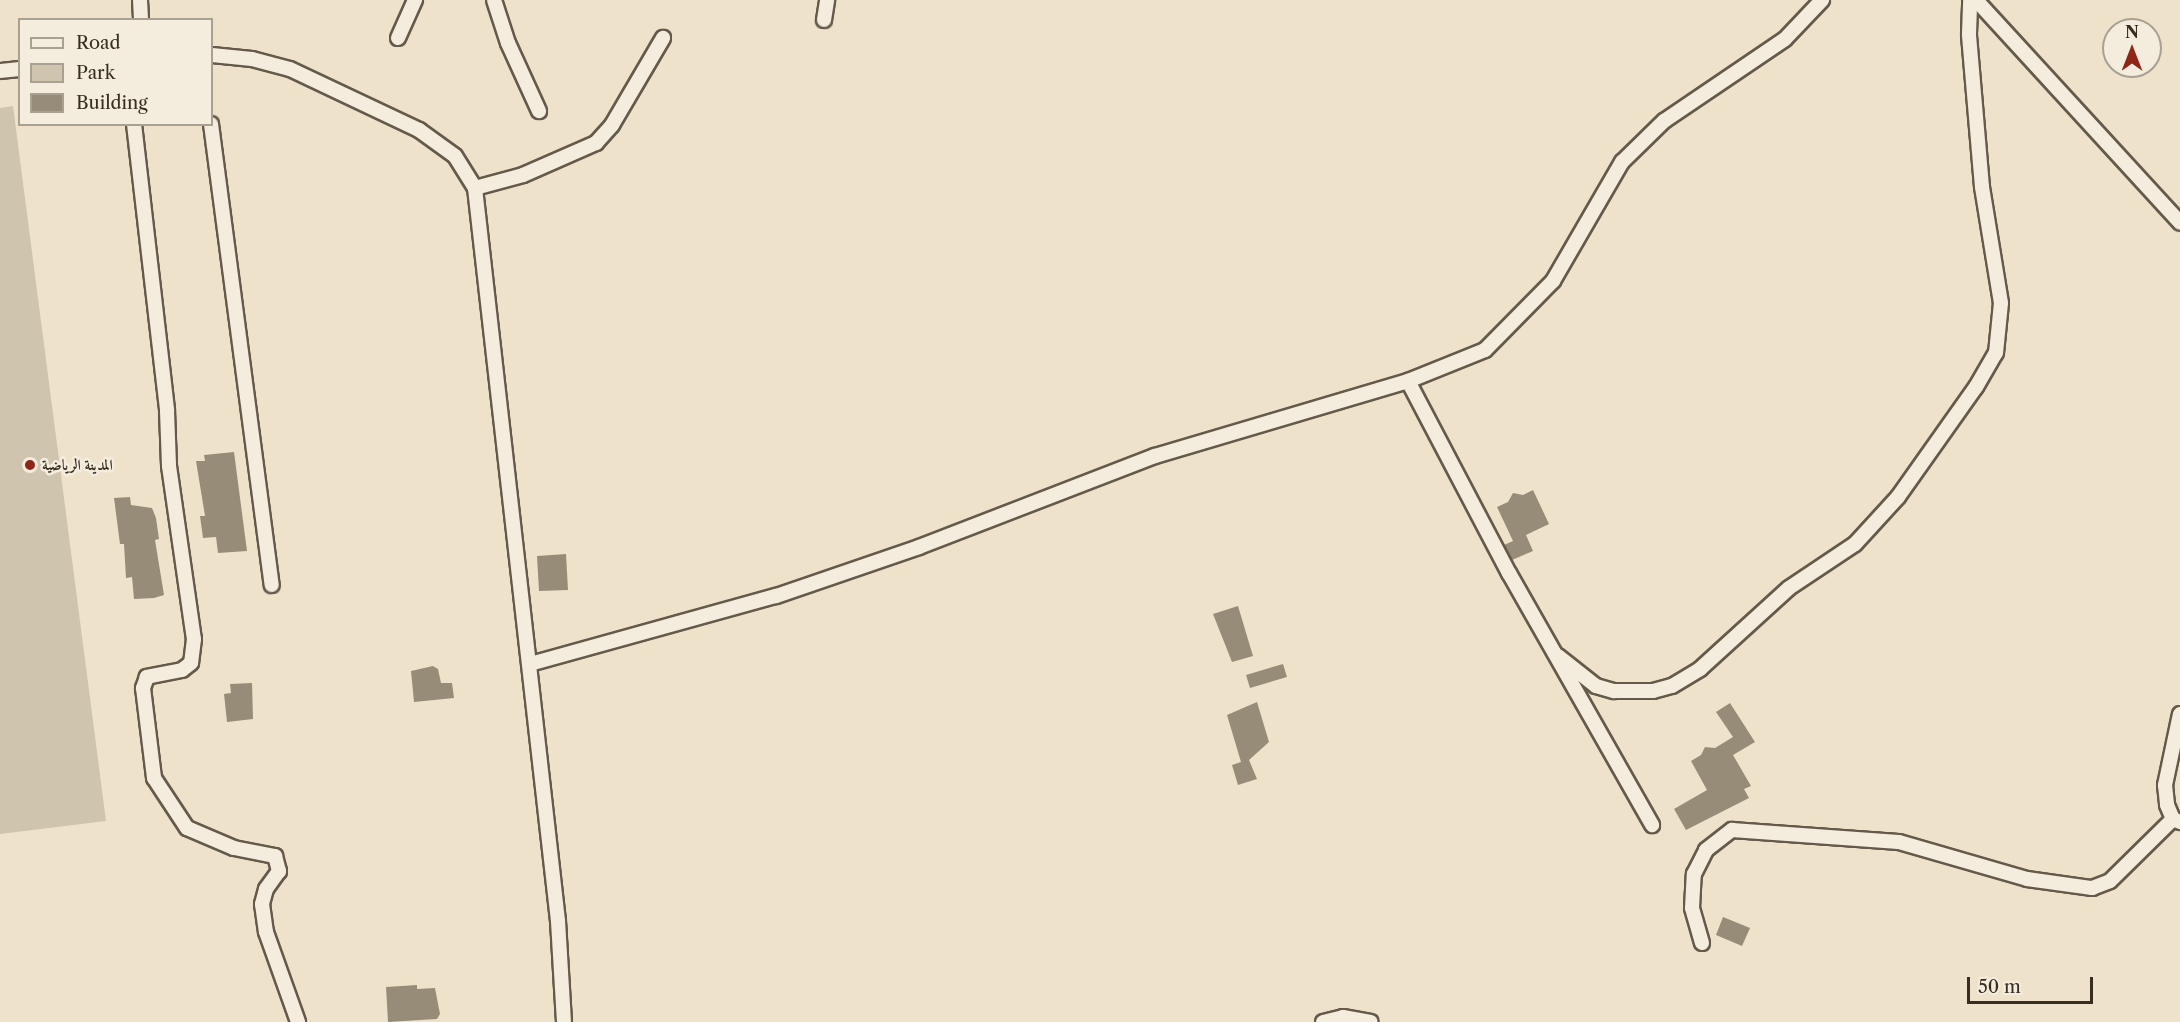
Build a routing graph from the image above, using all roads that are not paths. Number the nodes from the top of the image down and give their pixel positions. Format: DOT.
graph roads {
  1 [pos="140,0"];
  2 [pos="415,0"];
  3 [pos="494,0"];
  4 [pos="827,0"];
  5 [pos="1822,0"];
  6 [pos="1970,0"];
  7 [pos="1976,0"];
  8 [pos="141,18"];
  9 [pos="824,20"];
  10 [pos="398,38"];
  11 [pos="663,38"];
  12 [pos="213,55"];
  13 [pos="18,69"];
  14 [pos="0,71"];
  15 [pos="539,111"];
  16 [pos="134,126"];
  17 [pos="211,126"];
  18 [pos="475,188"];
  19 [pos="2180,223"];
  20 [pos="1408,381"];
  21 [pos="272,585"];
  22 [pos="1558,656"];
  23 [pos="530,664"];
  24 [pos="2180,714"];
  25 [pos="2176,820"];
  26 [pos="1652,825"];
  27 [pos="1702,943"];
  28 [pos="298,1022"];
  29 [pos="564,1022"];
  30 [pos="1323,1022"];
  31 [pos="1371,1022"];
  1 -- 8 [label="street"];
  2 -- 10 [label="street"];
  3 -- 15 [label="street"];
  4 -- 9 [label="street"];
  5 -- 20 [label="street"];
  6 -- 22 [label="street"];
  7 -- 19 [label="street"];
  11 -- 18 [label="street"];
  12 -- 18 [label="street"];
  13 -- 14 [label="street"];
  16 -- 28 [label="street"];
  17 -- 21 [label="street"];
  18 -- 23 [label="street"];
  20 -- 22 [label="street"];
  20 -- 23 [label="street"];
  22 -- 26 [label="street"];
  23 -- 29 [label="street"];
  24 -- 25 [label="street"];
  25 -- 27 [label="street"];
  30 -- 31 [label="street"];
}
